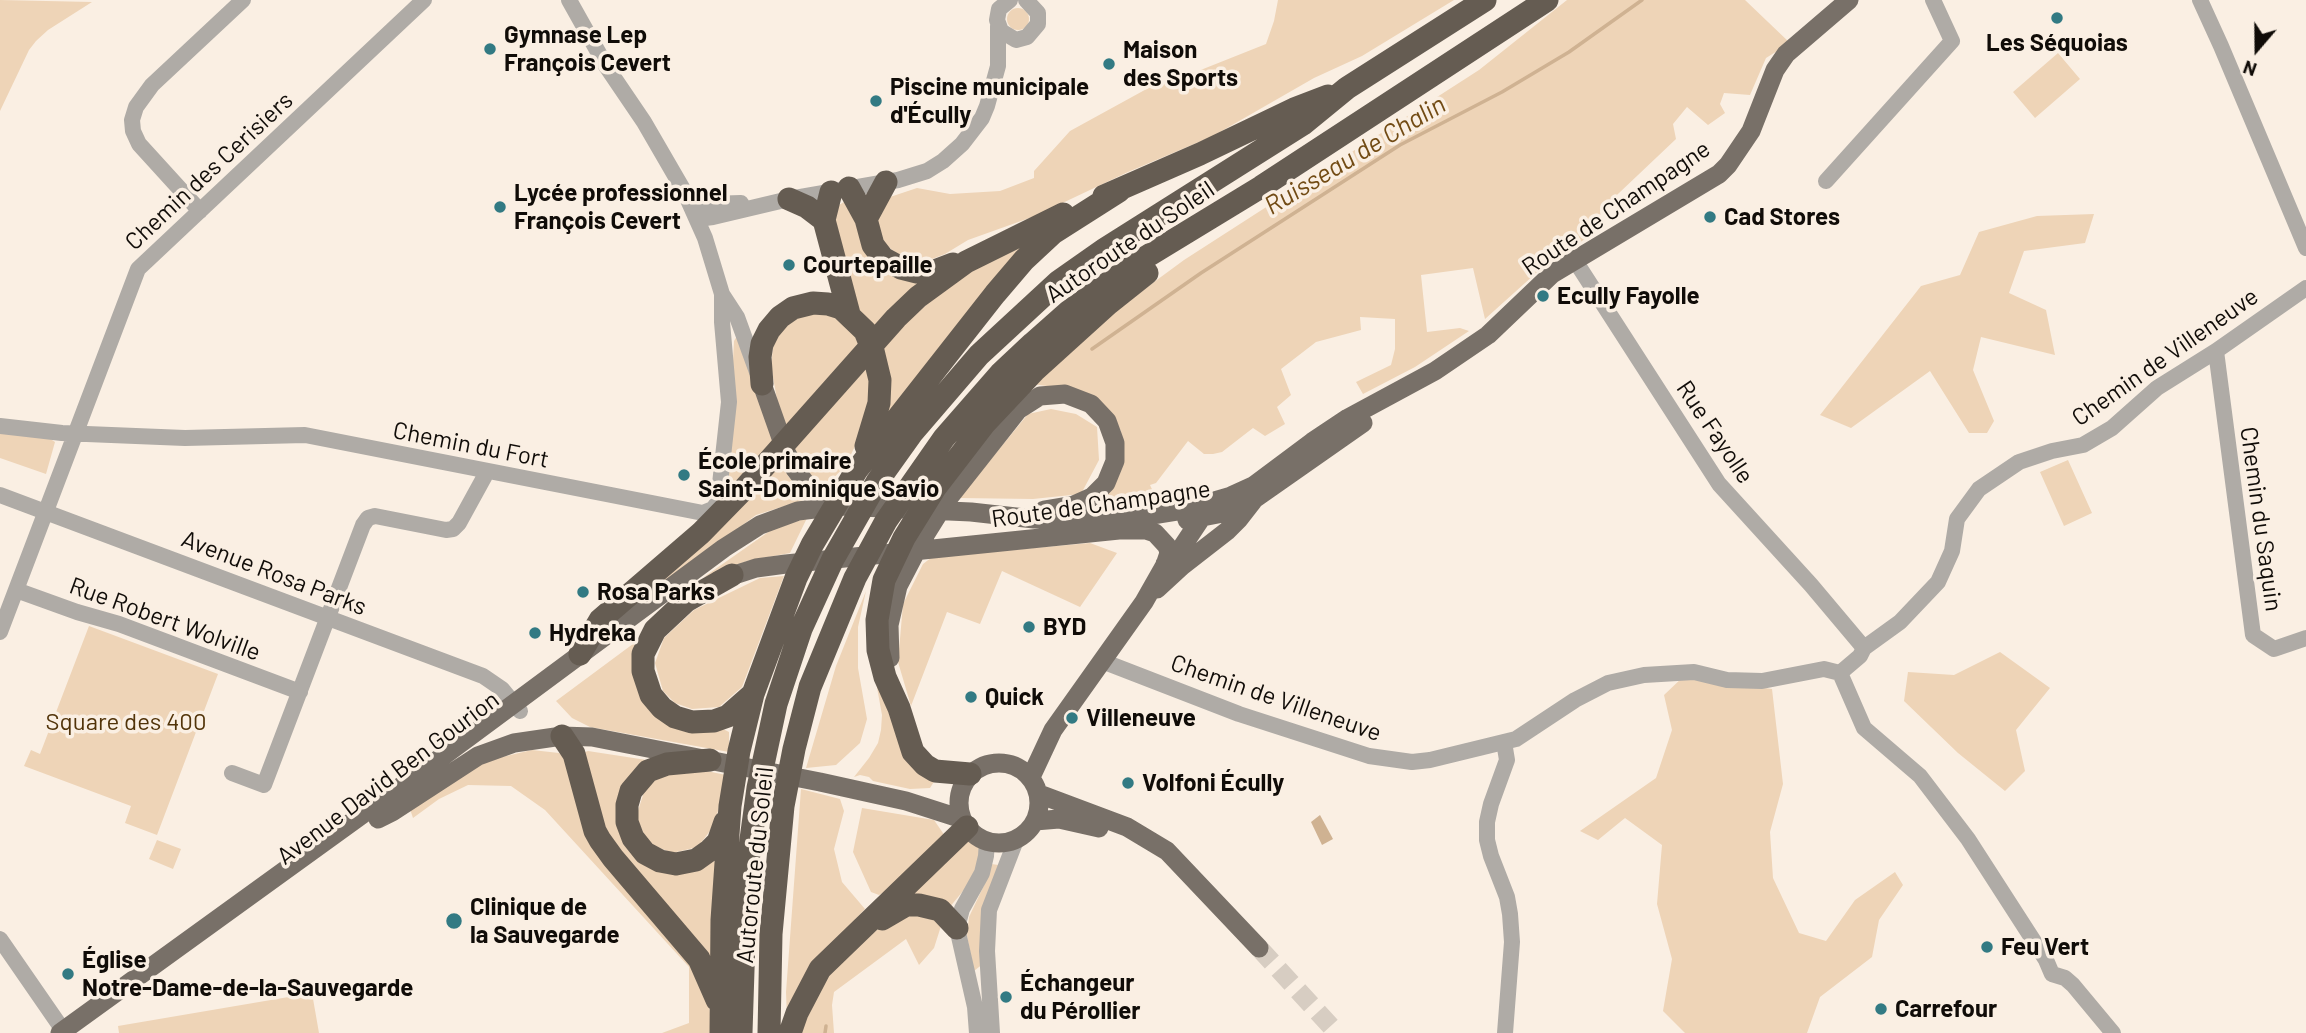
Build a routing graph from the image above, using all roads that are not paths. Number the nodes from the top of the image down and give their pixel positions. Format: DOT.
graph roads {
  1 [pos="243,0"];
  2 [pos="424,0"];
  3 [pos="569,0"];
  4 [pos="1026,0"];
  5 [pos="1485,0"];
  6 [pos="1547,0"];
  7 [pos="1849,0"];
  8 [pos="1933,0"];
  9 [pos="2200,0"];
  10 [pos="1007,1"];
  11 [pos="998,26"];
  12 [pos="1016,40"];
  13 [pos="998,66"];
  14 [pos="1347,88"];
  15 [pos="1826,181"];
  16 [pos="886,182"];
  17 [pos="1261,187"];
  18 [pos="840,190"];
  19 [pos="684,191"];
  20 [pos="1119,191"];
  21 [pos="789,199"];
  22 [pos="200,211"];
  23 [pos="697,219"];
  24 [pos="866,219"];
  25 [pos="824,220"];
  26 [pos="998,244"];
  27 [pos="2306,248"];
  28 [pos="1574,259"];
  29 [pos="2306,288"];
  30 [pos="722,294"];
  31 [pos="855,319"];
  32 [pos="2216,351"];
  33 [pos="1435,371"];
  34 [pos="762,384"];
  35 [pos="0,426"];
  36 [pos="75,433"];
  37 [pos="856,471"];
  38 [pos="487,472"];
  39 [pos="0,495"];
  40 [pos="1231,496"];
  41 [pos="1253,500"];
  42 [pos="826,504"];
  43 [pos="45,512"];
  44 [pos="971,512"];
  45 [pos="1198,519"];
  46 [pos="1121,530"];
  47 [pos="704,564"];
  48 [pos="1165,565"];
  49 [pos="732,575"];
  50 [pos="16,590"];
  51 [pos="1144,602"];
  52 [pos="328,618"];
  53 [pos="0,632"];
  54 [pos="2306,638"];
  55 [pos="1864,648"];
  56 [pos="580,654"];
  57 [pos="1102,661"];
  58 [pos="1840,673"];
  59 [pos="300,692"];
  60 [pos="753,694"];
  61 [pos="516,707"];
  62 [pos="899,708"];
  63 [pos="562,736"];
  64 [pos="1504,742"];
  65 [pos="710,760"];
  66 [pos="232,773"];
  67 [pos="970,774"];
  68 [pos="1029,779"];
  69 [pos="730,806"];
  70 [pos="378,819"];
  71 [pos="1035,821"];
  72 [pos="964,823"];
  73 [pos="1016,840"];
  74 [pos="987,841"];
  75 [pos="1211,900"];
  76 [pos="957,928"];
  77 [pos="852,937"];
  78 [pos="0,939"];
  79 [pos="1259,948"];
  80 [pos="721,1023"];
  81 [pos="67,1032"];
  82 [pos="741,1033"];
  83 [pos="769,1033"];
  84 [pos="790,1033"];
  85 [pos="977,1033"];
  86 [pos="992,1033"];
  87 [pos="1505,1033"];
  88 [pos="2113,1033"];
  1 -- 22 [label="street"];
  2 -- 22 [label="street, Chemin des Cerisiers"];
  3 -- 19 [label="street"];
  4 -- 12 [label="street"];
  5 -- 14 [label="highway, Autoroute du Soleil"];
  6 -- 17 [label="highway, Autoroute du Soleil"];
  7 -- 28 [label="main road, Route de Champagne"];
  8 -- 15 [label="street"];
  9 -- 27 [label="street"];
  10 -- 11 [label="street"];
  11 -- 12 [label="street"];
  11 -- 13 [label="street"];
  12 -- 13 [label="street"];
  13 -- 16 [label="street"];
  14 -- 20 [label="highway"];
  14 -- 82 [label="highway, Autoroute du Soleil"];
  16 -- 18 [label="street"];
  16 -- 24 [label="highway"];
  17 -- 62 [label="highway"];
  17 -- 83 [label="highway, Autoroute du Soleil"];
  18 -- 21 [label="street"];
  18 -- 24 [label="highway"];
  18 -- 25 [label="highway"];
  19 -- 21 [label="street"];
  19 -- 23 [label="street"];
  20 -- 26 [label="highway"];
  20 -- 37 [label="highway"];
  21 -- 23 [label="street"];
  21 -- 25 [label="highway"];
  22 -- 36 [label="street, Chemin des Cerisiers"];
  23 -- 30 [label="street"];
  24 -- 26 [label="highway"];
  25 -- 31 [label="highway"];
  26 -- 56 [label="highway"];
  28 -- 33 [label="main road, Route de Champagne"];
  28 -- 55 [label="street, Rue Fayolle"];
  29 -- 32 [label="street, Chemin de Villeneuve"];
  30 -- 34 [label="street"];
  30 -- 38 [label="street, Chemin du Fort"];
  31 -- 34 [label="highway"];
  31 -- 37 [label="highway"];
  32 -- 54 [label="street, Chemin du Saquin"];
  32 -- 55 [label="street, Chemin de Villeneuve"];
  33 -- 40 [label="main road, Route de Champagne"];
  33 -- 41 [label="main road, Route de Champagne"];
  34 -- 42 [label="main road"];
  35 -- 36 [label="street, Chemin du Fort"];
  36 -- 38 [label="street, Chemin du Fort"];
  36 -- 43 [label="street, Chemin des Cerisiers"];
  37 -- 60 [label="highway"];
  38 -- 52 [label="street"];
  39 -- 43 [label="street, Avenue Rosa Parks"];
  40 -- 44 [label="main road, Route de Champagne"];
  40 -- 45 [label="main road"];
  41 -- 45 [label="main road, Route de Champagne"];
  41 -- 51 [label="main road"];
  42 -- 44 [label="main road, Route de Champagne"];
  42 -- 47 [label="main road, Route de Champagne"];
  43 -- 50 [label="street, Chemin des Cerisiers"];
  43 -- 52 [label="street, Avenue Rosa Parks"];
  44 -- 62 [label="main road"];
  45 -- 46 [label="main road, Route de Champagne"];
  45 -- 48 [label="main road"];
  46 -- 48 [label="main road"];
  46 -- 49 [label="main road, Route de Champagne"];
  47 -- 56 [label="main road, Avenue David Ben Gourion"];
  48 -- 51 [label="main road"];
  49 -- 60 [label="highway"];
  49 -- 61 [label="main road, Avenue David Ben Gourion"];
  50 -- 53 [label="street, Chemin des Cerisiers"];
  50 -- 59 [label="street, Rue Robert Wolville"];
  51 -- 57 [label="main road"];
  52 -- 59 [label="street"];
  52 -- 61 [label="street, Avenue Rosa Parks"];
  55 -- 58 [label="street, Chemin de Villeneuve"];
  56 -- 61 [label="main road, Avenue David Ben Gourion"];
  57 -- 64 [label="street, Chemin de Villeneuve"];
  57 -- 68 [label="main road"];
  58 -- 64 [label="street, Chemin de Villeneuve"];
  58 -- 88 [label="street"];
  59 -- 66 [label="street"];
  60 -- 69 [label="highway"];
  61 -- 70 [label="main road, Avenue David Ben Gourion"];
  61 -- 81 [label="main road, Avenue David Ben Gourion"];
  62 -- 67 [label="highway"];
  63 -- 65 [label="main road"];
  63 -- 70 [label="main road"];
  63 -- 80 [label="highway"];
  64 -- 87 [label="street"];
  65 -- 69 [label="highway"];
  65 -- 72 [label="main road"];
  67 -- 68 [label="main road"];
  67 -- 72 [label="main road"];
  68 -- 71 [label="main road"];
  68 -- 75 [label="main road"];
  69 -- 80 [label="highway"];
  70 -- 81 [label="main road, Avenue David Ben Gourion"];
  71 -- 73 [label="main road"];
  71 -- 75 [label="main road"];
  72 -- 74 [label="main road"];
  72 -- 77 [label="highway"];
  73 -- 74 [label="main road"];
  73 -- 86 [label="street"];
  74 -- 76 [label="street"];
  75 -- 79 [label="main road"];
  76 -- 77 [label="highway"];
  76 -- 85 [label="street"];
  77 -- 84 [label="highway"];
  78 -- 81 [label="street"];
}
